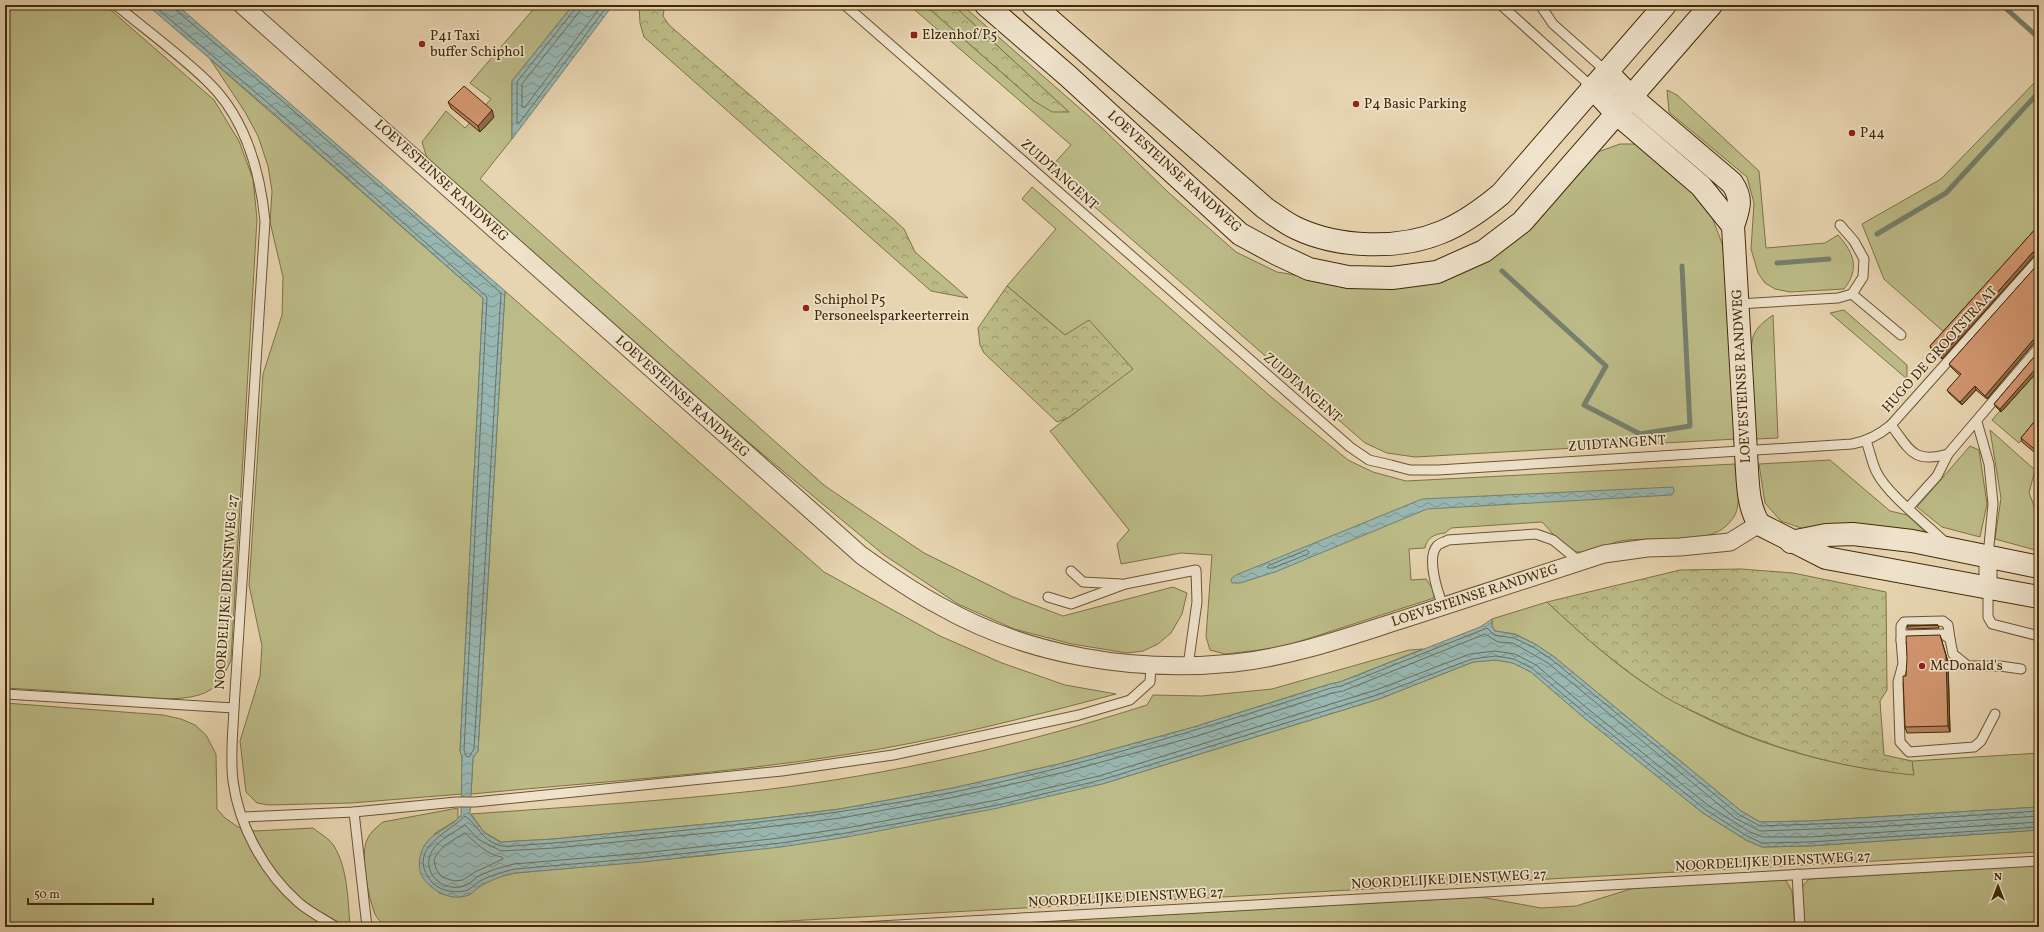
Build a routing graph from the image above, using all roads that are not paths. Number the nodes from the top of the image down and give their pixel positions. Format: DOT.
graph roads {
  1 [pos="116,5"];
  2 [pos="242,5"];
  3 [pos="845,5"];
  4 [pos="986,5"];
  5 [pos="1033,5"];
  6 [pos="1501,5"];
  7 [pos="1540,5"];
  8 [pos="1665,5"];
  9 [pos="1711,5"];
  10 [pos="1607,72"];
  11 [pos="1592,87"];
  12 [pos="1631,96"];
  13 [pos="1616,113"];
  14 [pos="1840,225"];
  15 [pos="1733,226"];
  16 [pos="2039,259"];
  17 [pos="1852,294"];
  18 [pos="1738,304"];
  19 [pos="1901,335"];
  20 [pos="2039,347"];
  21 [pos="1976,422"];
  22 [pos="1891,425"];
  23 [pos="1866,441"];
  24 [pos="1746,450"];
  25 [pos="1948,454"];
  26 [pos="1909,508"];
  27 [pos="1759,524"];
  28 [pos="1790,542"];
  29 [pos="1953,550"];
  30 [pos="1988,557"];
  31 [pos="1580,562"];
  32 [pos="2039,567"];
  33 [pos="1071,571"];
  34 [pos="1125,584"];
  35 [pos="1988,588"];
  36 [pos="1048,597"];
  37 [pos="2039,597"];
  38 [pos="1443,606"];
  39 [pos="2039,636"];
  40 [pos="1950,639"];
  41 [pos="1901,640"];
  42 [pos="1151,665"];
  43 [pos="1188,666"];
  44 [pos="2021,669"];
  45 [pos="5,694"];
  46 [pos="234,708"];
  47 [pos="1995,714"];
  48 [pos="354,812"];
  49 [pos="243,817"];
  50 [pos="2039,861"];
  51 [pos="1797,874"];
  52 [pos="336,927"];
  53 [pos="367,927"];
  54 [pos="861,927"];
  55 [pos="1800,927"];
  1 -- 46 [label="lane, NOORDELIJKE DIENSTWEG 27"];
  2 -- 42 [label="street, LOEVESTEINSE RANDWEG"];
  3 -- 24 [label="lane, ZUIDTANGENT"];
  4 -- 13 [label="street, LOEVESTEINSE RANDWEG"];
  5 -- 11 [label="street"];
  6 -- 11 [label="lane"];
  7 -- 10 [label="lane"];
  8 -- 10 [label="street"];
  9 -- 12 [label="street, LOEVESTEINSE RANDWEG"];
  10 -- 11 [label="street"];
  10 -- 12 [label="street, LOEVESTEINSE RANDWEG"];
  11 -- 13 [label="street"];
  12 -- 13 [label="street, LOEVESTEINSE RANDWEG"];
  12 -- 15 [label="street, LOEVESTEINSE RANDWEG"];
  13 -- 15 [label="street"];
  14 -- 17 [label="lane"];
  15 -- 18 [label="street, LOEVESTEINSE RANDWEG"];
  16 -- 22 [label="lane, HUGO DE GROOTSTRAAT"];
  17 -- 18 [label="lane"];
  17 -- 19 [label="lane"];
  18 -- 24 [label="street, LOEVESTEINSE RANDWEG"];
  20 -- 21 [label="lane"];
  21 -- 25 [label="lane"];
  21 -- 30 [label="lane"];
  22 -- 23 [label="lane, ZUIDTANGENT"];
  22 -- 25 [label="lane, HUGO DE GROOTSTRAAT"];
  23 -- 24 [label="lane, ZUIDTANGENT"];
  23 -- 26 [label="lane"];
  24 -- 27 [label="street, LOEVESTEINSE RANDWEG"];
  25 -- 26 [label="lane"];
  26 -- 29 [label="lane"];
  27 -- 28 [label="street"];
  27 -- 31 [label="street, LOEVESTEINSE RANDWEG"];
  28 -- 29 [label="street"];
  28 -- 35 [label="street"];
  29 -- 30 [label="street"];
  30 -- 32 [label="street"];
  30 -- 35 [label="street"];
  31 -- 38 [label="street, LOEVESTEINSE RANDWEG"];
  31 -- 38 [label="lane"];
  33 -- 34 [label="lane"];
  34 -- 36 [label="lane"];
  34 -- 43 [label="lane"];
  35 -- 37 [label="street"];
  35 -- 39 [label="lane"];
  38 -- 43 [label="street, LOEVESTEINSE RANDWEG"];
  40 -- 41 [label="lane"];
  40 -- 41 [label="lane"];
  40 -- 44 [label="lane"];
  41 -- 47 [label="lane"];
  42 -- 43 [label="street, LOEVESTEINSE RANDWEG"];
  42 -- 48 [label="lane"];
  45 -- 46 [label="lane"];
  46 -- 49 [label="lane, NOORDELIJKE DIENSTWEG 27"];
  48 -- 49 [label="lane"];
  48 -- 53 [label="lane"];
  49 -- 52 [label="lane, NOORDELIJKE DIENSTWEG 27"];
  50 -- 51 [label="lane, NOORDELIJKE DIENSTWEG 27"];
  51 -- 54 [label="lane, NOORDELIJKE DIENSTWEG 27"];
  51 -- 55 [label="lane"];
}
